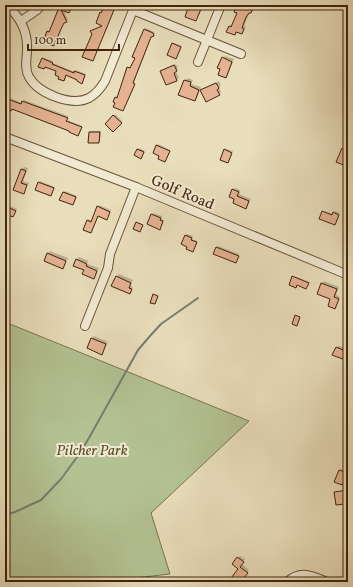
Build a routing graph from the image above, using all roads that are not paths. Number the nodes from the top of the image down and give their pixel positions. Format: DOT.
graph roads {
  1 [pos="5,5"];
  2 [pos="41,5"];
  3 [pos="221,5"];
  4 [pos="134,8"];
  5 [pos="21,21"];
  6 [pos="207,40"];
  7 [pos="241,54"];
  8 [pos="198,62"];
  9 [pos="5,137"];
  10 [pos="136,187"];
  11 [pos="348,275"];
  12 [pos="85,326"];
  13 [pos="287,582"];
  14 [pos="327,582"];
  1 -- 5 [label="street"];
  2 -- 5 [label="street"];
  3 -- 6 [label="street"];
  4 -- 5 [label="street"];
  4 -- 6 [label="street"];
  6 -- 7 [label="street"];
  6 -- 8 [label="street"];
  9 -- 10 [label="street, Golf Road"];
  10 -- 11 [label="street, Golf Road"];
  10 -- 12 [label="street"];
  13 -- 14 [label="street"];
}
